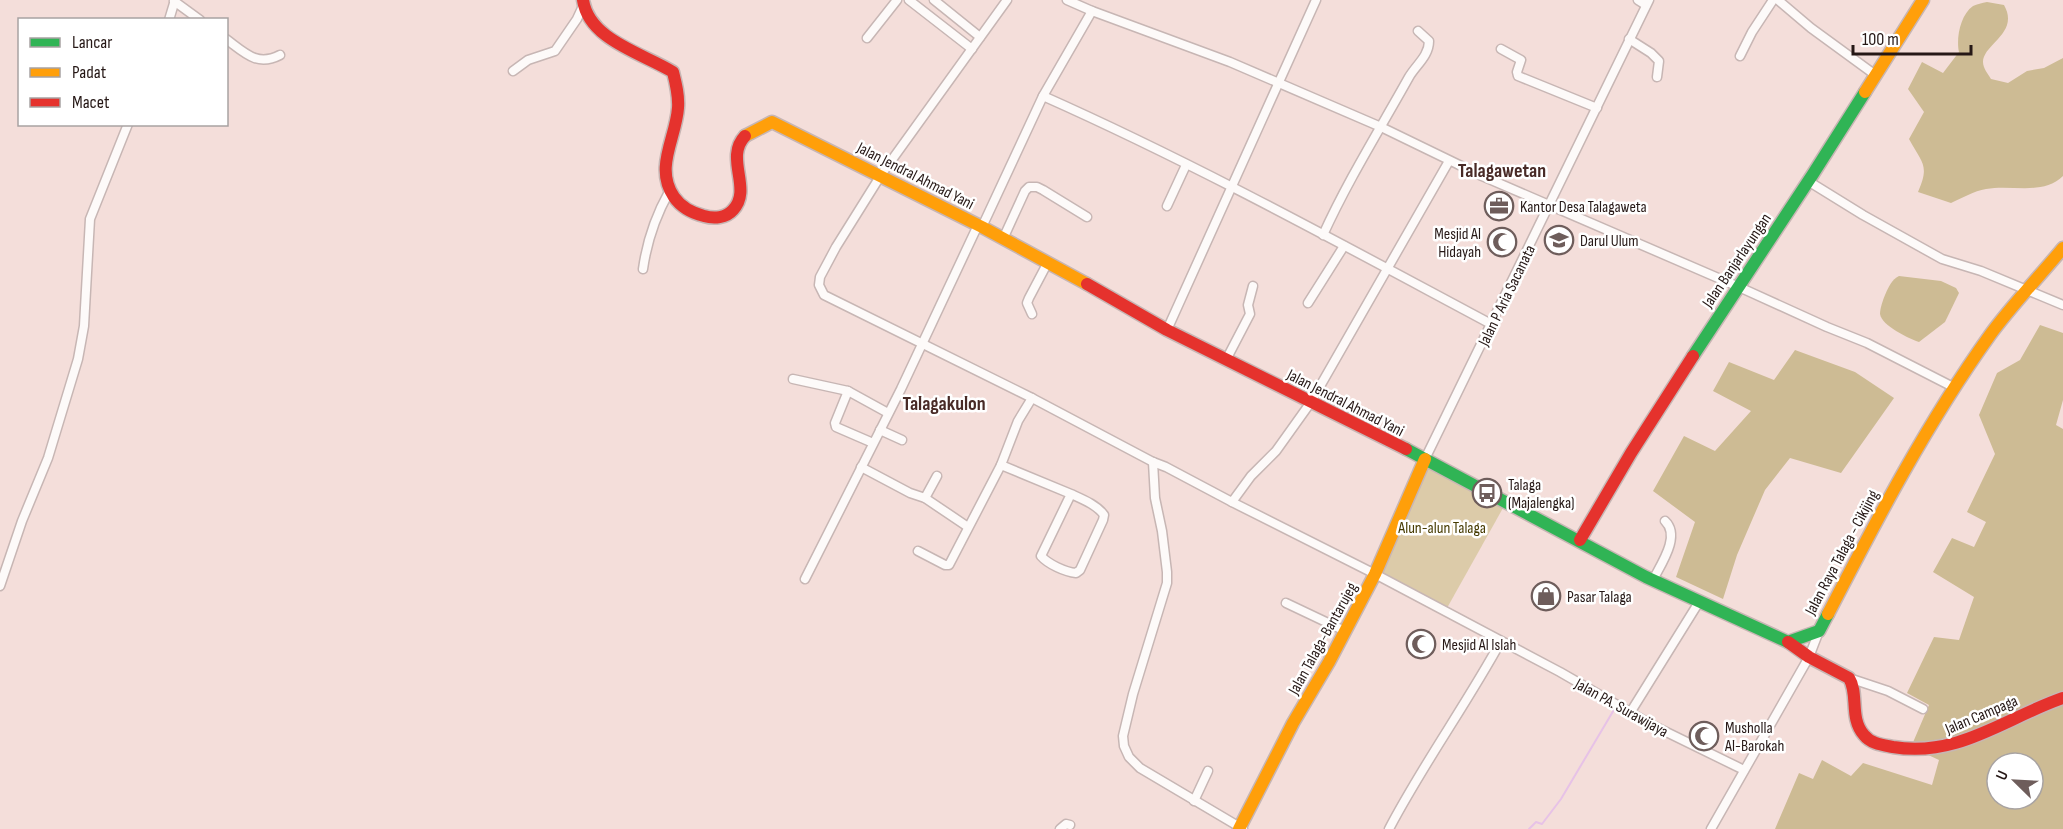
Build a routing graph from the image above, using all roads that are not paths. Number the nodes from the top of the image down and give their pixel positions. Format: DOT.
graph roads {
  1 [pos="175,0"];
  2 [pos="897,0"];
  3 [pos="909,0"];
  4 [pos="934,0"];
  5 [pos="1007,0"];
  6 [pos="1068,0"];
  7 [pos="1316,0"];
  8 [pos="1773,0"];
  9 [pos="1778,0"];
  10 [pos="1923,0"];
  11 [pos="1644,2"];
  12 [pos="583,3"];
  13 [pos="1092,11"];
  14 [pos="170,18"];
  15 [pos="198,18"];
  16 [pos="1418,31"];
  17 [pos="980,37"];
  18 [pos="867,38"];
  19 [pos="1629,39"];
  20 [pos="228,40"];
  21 [pos="972,49"];
  22 [pos="1501,49"];
  23 [pos="280,55"];
  24 [pos="1740,56"];
  25 [pos="513,71"];
  26 [pos="1874,74"];
  27 [pos="1657,77"];
  28 [pos="1278,82"];
  29 [pos="1043,96"];
  30 [pos="1598,108"];
  31 [pos="127,126"];
  32 [pos="1381,127"];
  33 [pos="1449,161"];
  34 [pos="1186,165"];
  35 [pos="881,175"];
  36 [pos="1809,181"];
  37 [pos="1230,187"];
  38 [pos="669,192"];
  39 [pos="1550,204"];
  40 [pos="1167,206"];
  41 [pos="1087,217"];
  42 [pos="980,226"];
  43 [pos="1323,235"];
  44 [pos="1003,239"];
  45 [pos="1344,246"];
  46 [pos="2063,248"];
  47 [pos="1048,261"];
  48 [pos="643,269"];
  49 [pos="1386,269"];
  50 [pos="1253,286"];
  51 [pos="1739,287"];
  52 [pos="2027,291"];
  53 [pos="1308,303"];
  54 [pos="2063,305"];
  55 [pos="1032,314"];
  56 [pos="1491,324"];
  57 [pos="1167,330"];
  58 [pos="921,345"];
  59 [pos="1226,360"];
  60 [pos="793,379"];
  61 [pos="1955,388"];
  62 [pos="848,391"];
  63 [pos="1032,398"];
  64 [pos="1311,402"];
  65 [pos="888,413"];
  66 [pos="880,430"];
  67 [pos="902,440"];
  68 [pos="873,443"];
  69 [pos="1425,459"];
  70 [pos="1153,462"];
  71 [pos="1000,465"];
  72 [pos="861,467"];
  73 [pos="937,477"];
  74 [pos="1071,494"];
  75 [pos="925,498"];
  76 [pos="1232,502"];
  77 [pos="1665,521"];
  78 [pos="968,527"];
  79 [pos="1580,540"];
  80 [pos="918,551"];
  81 [pos="1375,574"];
  82 [pos="805,579"];
  83 [pos="1653,580"];
  84 [pos="0,586"];
  85 [pos="1699,602"];
  86 [pos="1286,603"];
  87 [pos="1345,631"];
  88 [pos="1819,631"];
  89 [pos="1501,641"];
  90 [pos="1788,642"];
  91 [pos="1809,657"];
  92 [pos="1849,678"];
  93 [pos="2063,698"];
  94 [pos="1923,709"];
  95 [pos="1630,713"];
  96 [pos="1744,770"];
  97 [pos="1208,771"];
  98 [pos="1194,801"];
  99 [pos="1070,825"];
  100 [pos="1241,828"];
  101 [pos="1060,829"];
  102 [pos="1389,829"];
  103 [pos="1711,829"];
  1 -- 14 [label="street"];
  1 -- 15 [label="street"];
  2 -- 18 [label="street"];
  3 -- 21 [label="street"];
  4 -- 17 [label="street"];
  5 -- 17 [label="street"];
  6 -- 13 [label="street"];
  7 -- 28 [label="street"];
  8 -- 24 [label="street"];
  9 -- 26 [label="street"];
  10 -- 26 [label="main road, Jalan Banjarlayungan"];
  11 -- 19 [label="street, Jalan P Aria Sacanata"];
  12 -- 25 [label="street"];
  12 -- 38 [label="main road"];
  13 -- 28 [label="street"];
  13 -- 29 [label="street"];
  16 -- 32 [label="street"];
  17 -- 21 [label="street"];
  19 -- 27 [label="street"];
  19 -- 30 [label="street, Jalan P Aria Sacanata"];
  20 -- 23 [label="street"];
  21 -- 35 [label="street"];
  22 -- 30 [label="street"];
  26 -- 36 [label="main road, Jalan Banjarlayungan"];
  28 -- 32 [label="street"];
  28 -- 37 [label="street"];
  29 -- 34 [label="street"];
  29 -- 42 [label="street"];
  30 -- 39 [label="street, Jalan P Aria Sacanata"];
  31 -- 84 [label="street"];
  32 -- 33 [label="street"];
  32 -- 43 [label="street"];
  33 -- 39 [label="street"];
  33 -- 49 [label="street"];
  34 -- 37 [label="street"];
  34 -- 40 [label="street"];
  35 -- 38 [label="main road, Jalan Jendral Ahmad Yani"];
  35 -- 42 [label="main road, Jalan Jendral Ahmad Yani"];
  35 -- 58 [label="street, Jalan PA. Surawijaya"];
  36 -- 51 [label="main road, Jalan Banjarlayungan"];
  36 -- 52 [label="street"];
  37 -- 43 [label="street"];
  37 -- 57 [label="street"];
  38 -- 48 [label="street"];
  39 -- 51 [label="street"];
  39 -- 56 [label="street, Jalan P Aria Sacanata"];
  41 -- 44 [label="street"];
  42 -- 44 [label="main road, Jalan Jendral Ahmad Yani"];
  42 -- 58 [label="street"];
  43 -- 45 [label="street"];
  44 -- 47 [label="main road, Jalan Jendral Ahmad Yani"];
  45 -- 49 [label="street"];
  45 -- 53 [label="street"];
  46 -- 52 [label="main road, Jalan Raya Talaga - Cikijing"];
  47 -- 55 [label="street"];
  47 -- 57 [label="main road, Jalan Jendral Ahmad Yani"];
  49 -- 56 [label="street"];
  49 -- 64 [label="street"];
  50 -- 59 [label="street"];
  51 -- 61 [label="street"];
  51 -- 79 [label="main road, Jalan Banjarlayungan"];
  52 -- 54 [label="street"];
  52 -- 61 [label="main road, Jalan Raya Talaga - Cikijing"];
  56 -- 69 [label="street, Jalan P Aria Sacanata"];
  57 -- 59 [label="main road, Jalan Jendral Ahmad Yani"];
  58 -- 63 [label="street, Jalan PA. Surawijaya"];
  58 -- 65 [label="street"];
  59 -- 64 [label="main road, Jalan Jendral Ahmad Yani"];
  60 -- 62 [label="street"];
  61 -- 88 [label="main road, Jalan Raya Talaga - Cikijing"];
  62 -- 65 [label="street"];
  62 -- 68 [label="street"];
  63 -- 70 [label="street, Jalan PA. Surawijaya"];
  63 -- 71 [label="street"];
  64 -- 69 [label="main road, Jalan Jendral Ahmad Yani"];
  64 -- 76 [label="street"];
  65 -- 66 [label="street"];
  66 -- 67 [label="street"];
  66 -- 68 [label="street"];
  68 -- 72 [label="street"];
  69 -- 79 [label="main road"];
  69 -- 81 [label="main road, Jalan Talaga-Bantarujeg"];
  70 -- 76 [label="street, Jalan PA. Surawijaya"];
  70 -- 98 [label="street"];
  71 -- 74 [label="street"];
  71 -- 78 [label="street"];
  72 -- 75 [label="street"];
  72 -- 82 [label="street"];
  73 -- 75 [label="street"];
  74 -- 74 [label="street"];
  75 -- 78 [label="street"];
  76 -- 81 [label="street, Jalan PA. Surawijaya"];
  77 -- 83 [label="street"];
  78 -- 80 [label="street"];
  79 -- 83 [label="main road"];
  81 -- 87 [label="main road, Jalan Talaga-Bantarujeg"];
  81 -- 89 [label="street, Jalan PA. Surawijaya"];
  83 -- 85 [label="main road"];
  85 -- 90 [label="main road"];
  85 -- 95 [label="street"];
  86 -- 87 [label="street"];
  87 -- 100 [label="main road, Jalan Talaga-Bantarujeg"];
  88 -- 90 [label="main road, Jalan Raya Talaga - Cikijing"];
  88 -- 91 [label="street"];
  89 -- 95 [label="street, Jalan PA. Surawijaya"];
  89 -- 102 [label="street"];
  90 -- 91 [label="main road"];
  91 -- 92 [label="main road"];
  91 -- 96 [label="street"];
  92 -- 93 [label="main road, Jalan Campaga"];
  92 -- 94 [label="street"];
  95 -- 96 [label="street, Jalan PA. Surawijaya"];
  96 -- 103 [label="street"];
  97 -- 98 [label="street"];
  98 -- 100 [label="street"];
  99 -- 101 [label="street"];
}
